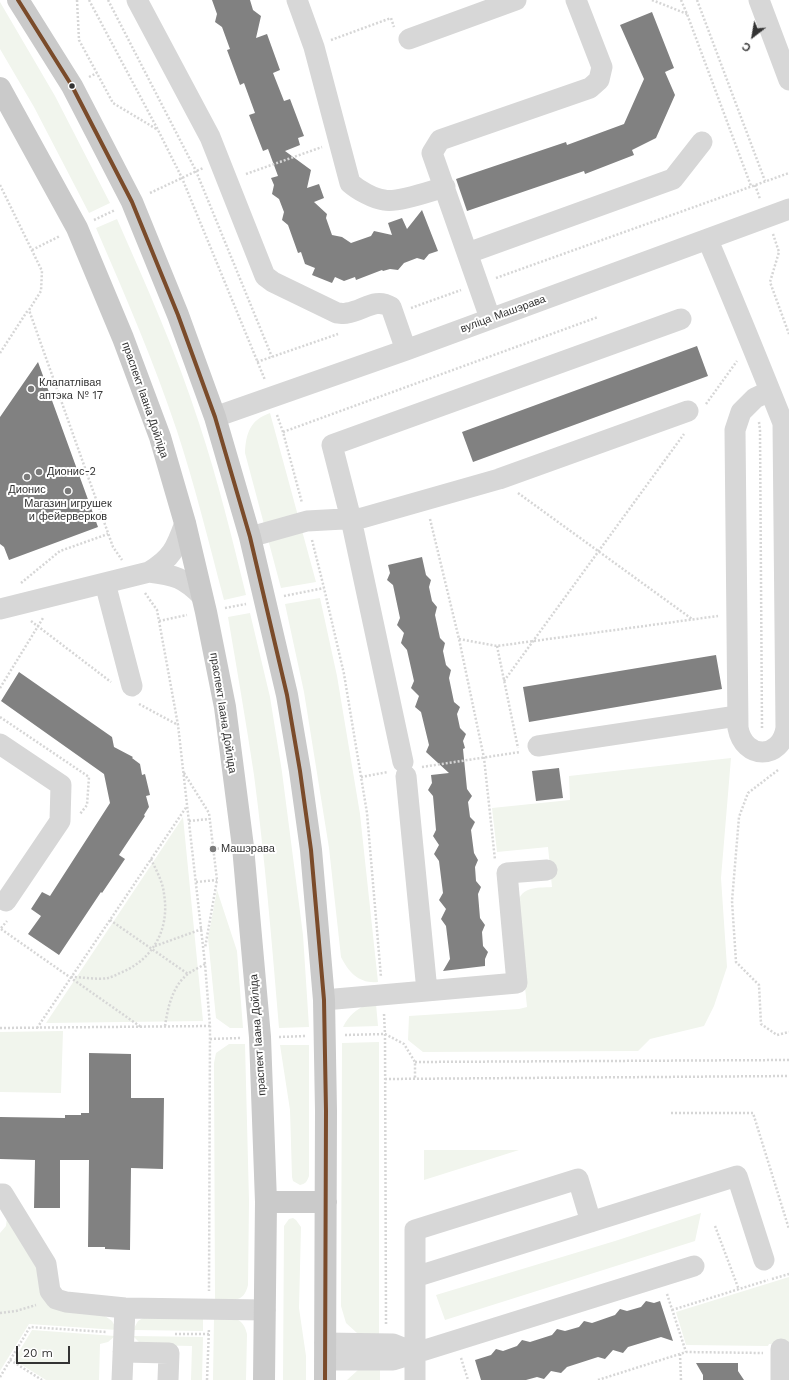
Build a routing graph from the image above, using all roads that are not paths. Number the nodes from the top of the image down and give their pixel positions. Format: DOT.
graph roads {
  1 [pos="18,0"];
  2 [pos="137,0"];
  3 [pos="297,0"];
  4 [pos="516,0"];
  5 [pos="576,0"];
  6 [pos="759,0"];
  7 [pos="403,36"];
  8 [pos="789,80"];
  9 [pos="0,88"];
  10 [pos="702,142"];
  11 [pos="445,187"];
  12 [pos="789,210"];
  13 [pos="708,239"];
  14 [pos="468,253"];
  15 [pos="490,318"];
  16 [pos="681,319"];
  17 [pos="406,350"];
  18 [pos="763,394"];
  19 [pos="696,408"];
  20 [pos="216,417"];
  21 [pos="351,519"];
  22 [pos="185,523"];
  23 [pos="250,537"];
  24 [pos="141,574"];
  25 [pos="105,583"];
  26 [pos="204,604"];
  27 [pos="3,605"];
  28 [pos="128,691"];
  29 [pos="737,716"];
  30 [pos="0,744"];
  31 [pos="528,750"];
  32 [pos="548,870"];
  33 [pos="6,901"];
  34 [pos="427,991"];
  35 [pos="324,1000"];
  36 [pos="0,1194"];
  37 [pos="266,1202"];
  38 [pos="326,1202"];
  39 [pos="591,1222"];
  40 [pos="764,1260"];
  41 [pos="694,1266"];
  42 [pos="415,1277"];
  43 [pos="125,1308"];
  44 [pos="265,1310"];
  45 [pos="124,1343"];
  46 [pos="772,1351"];
  47 [pos="415,1353"];
  48 [pos="325,1361"];
  49 [pos="122,1380"];
  50 [pos="168,1380"];
  51 [pos="264,1380"];
  52 [pos="415,1380"];
  53 [pos="781,1380"];
  1 -- 20 [label="main road"];
  2 -- 17 [label="street"];
  3 -- 11 [label="street"];
  4 -- 7 [label="street"];
  5 -- 11 [label="street"];
  6 -- 8 [label="street"];
  9 -- 22 [label="main road, праспект Іаана Дойліда"];
  10 -- 14 [label="street"];
  11 -- 14 [label="street"];
  12 -- 13 [label="street, вуліца Машэрава"];
  13 -- 15 [label="street, вуліца Машэрава"];
  13 -- 18 [label="street"];
  14 -- 15 [label="street"];
  15 -- 17 [label="street, вуліца Машэрава"];
  16 -- 21 [label="street"];
  17 -- 20 [label="street, вуліца Машэрава"];
  18 -- 29 [label="street"];
  18 -- 29 [label="street"];
  19 -- 21 [label="street"];
  20 -- 23 [label="main road"];
  21 -- 23 [label="street"];
  21 -- 34 [label="street"];
  22 -- 24 [label="street"];
  22 -- 26 [label="main road, праспект Іаана Дойліда"];
  23 -- 35 [label="main road"];
  24 -- 25 [label="street"];
  24 -- 26 [label="street"];
  25 -- 27 [label="street"];
  25 -- 28 [label="street"];
  26 -- 37 [label="main road, праспект Іаана Дойліда"];
  29 -- 31 [label="street"];
  30 -- 33 [label="street"];
  32 -- 34 [label="street"];
  34 -- 35 [label="street"];
  35 -- 38 [label="main road"];
  36 -- 43 [label="street"];
  37 -- 38 [label="main road"];
  37 -- 44 [label="main road, праспект Іаана Дойліда"];
  38 -- 48 [label="main road"];
  39 -- 40 [label="street"];
  39 -- 42 [label="street"];
  39 -- 42 [label="street"];
  41 -- 47 [label="street"];
  42 -- 47 [label="street"];
  43 -- 44 [label="street"];
  43 -- 45 [label="street"];
  44 -- 51 [label="main road, праспект Іаана Дойліда"];
  45 -- 49 [label="street"];
  45 -- 50 [label="street"];
  46 -- 53 [label="street"];
  47 -- 48 [label="street"];
  47 -- 48 [label="street"];
  47 -- 52 [label="street"];
}
